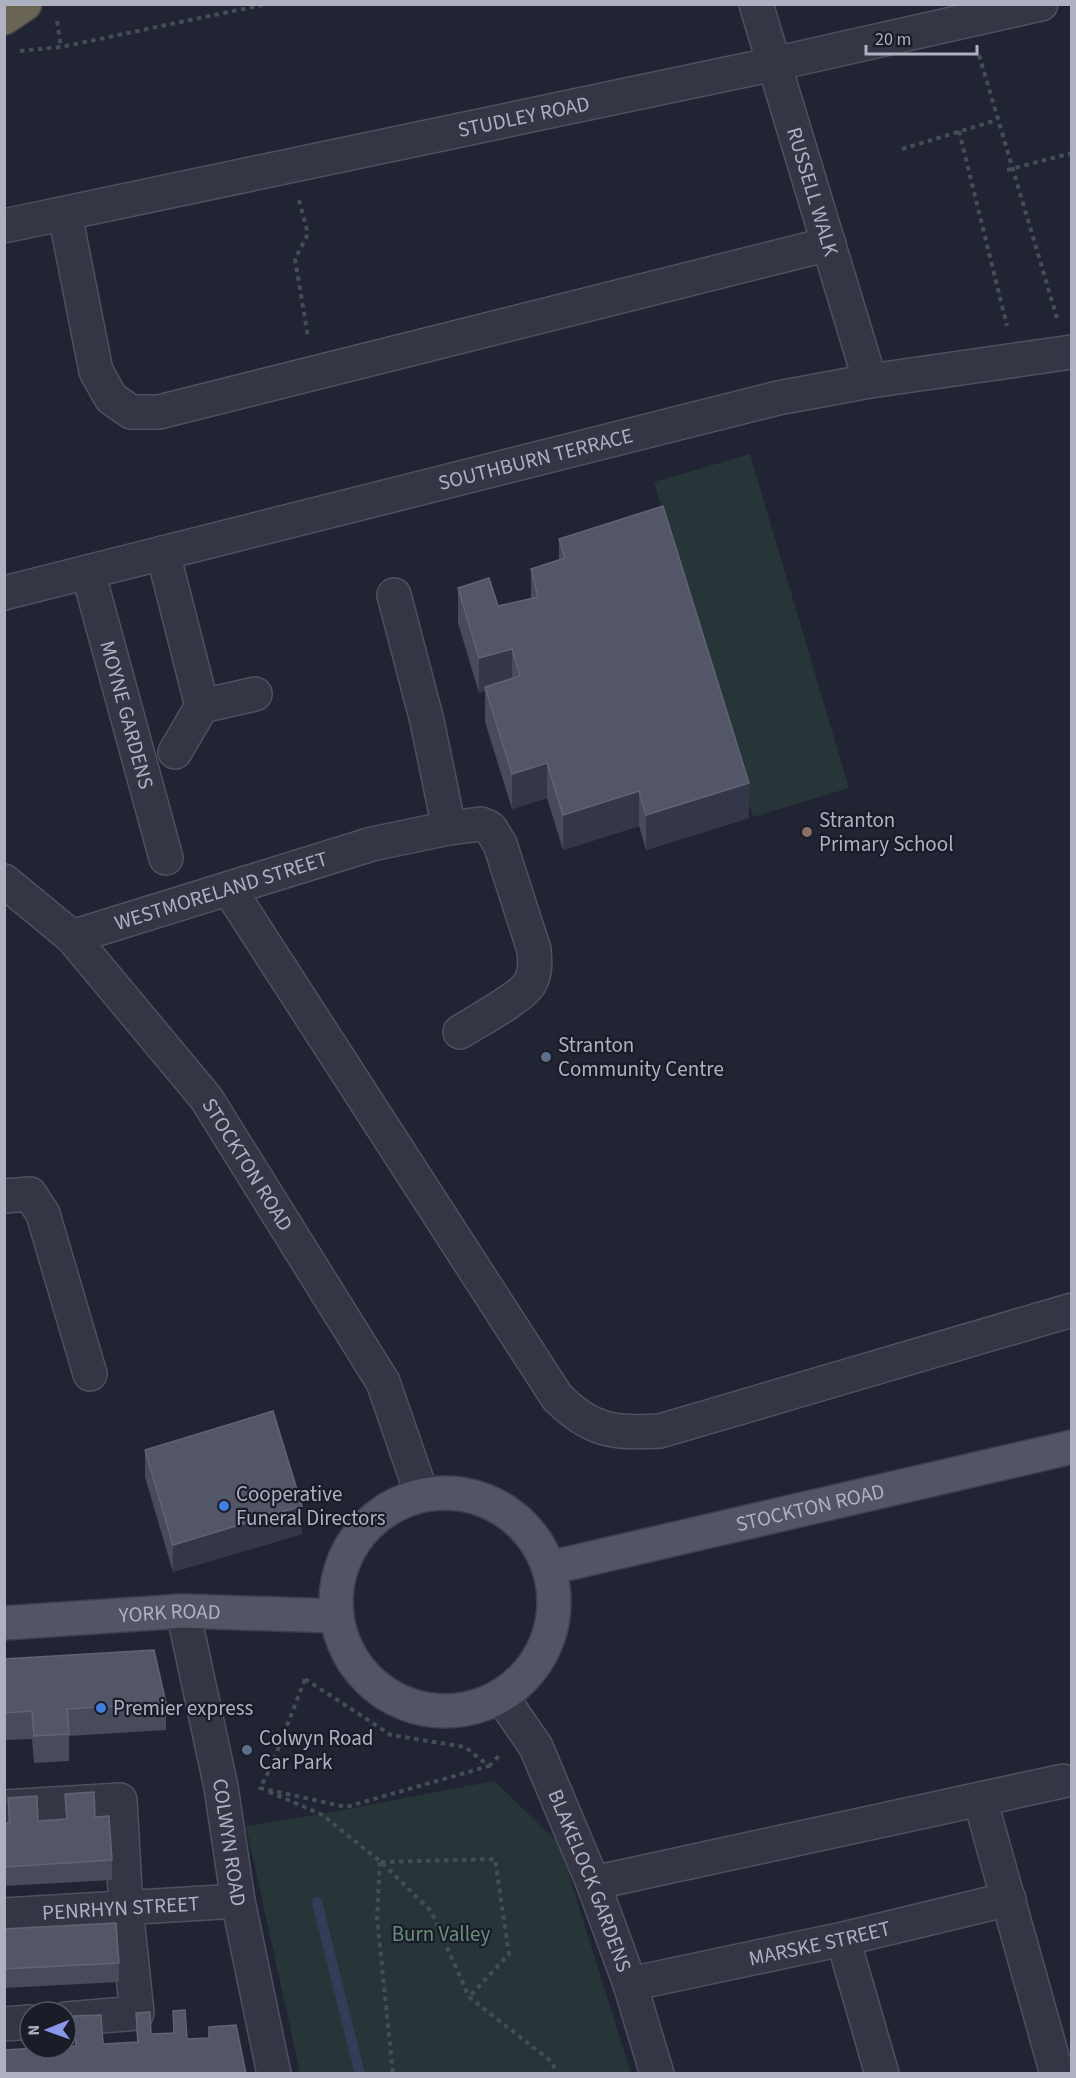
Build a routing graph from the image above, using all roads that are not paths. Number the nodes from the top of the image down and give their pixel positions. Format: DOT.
graph roads {
  1 [pos="25,4"];
  2 [pos="756,4"];
  3 [pos="1041,4"];
  4 [pos="4,18"];
  5 [pos="774,64"];
  6 [pos="64,214"];
  7 [pos="4,226"];
  8 [pos="829,244"];
  9 [pos="1070,353"];
  10 [pos="870,381"];
  11 [pos="163,553"];
  12 [pos="88,572"];
  13 [pos="4,593"];
  14 [pos="394,595"];
  15 [pos="255,694"];
  16 [pos="202,706"];
  17 [pos="175,752"];
  18 [pos="449,828"];
  19 [pos="166,858"];
  20 [pos="4,881"];
  21 [pos="229,889"];
  22 [pos="72,937"];
  23 [pos="460,1032"];
  24 [pos="4,1196"];
  25 [pos="1071,1310"];
  26 [pos="90,1374"];
  27 [pos="1071,1447"];
  28 [pos="422,1495"];
  29 [pos="549,1568"];
  30 [pos="183,1611"];
  31 [pos="336,1616"];
  32 [pos="4,1623"];
  33 [pos="501,1696"];
  34 [pos="1063,1781"];
  35 [pos="980,1799"];
  36 [pos="4,1807"];
  37 [pos="593,1883"];
  38 [pos="1009,1899"];
  39 [pos="238,1901"];
  40 [pos="126,1908"];
  41 [pos="4,1915"];
  42 [pos="843,1939"];
  43 [pos="630,1984"];
  44 [pos="78,2018"];
  45 [pos="274,2073"];
  46 [pos="657,2073"];
  47 [pos="882,2073"];
  48 [pos="1057,2073"];
  1 -- 4 [label="highway"];
  2 -- 5 [label="street, RUSSELL WALK"];
  3 -- 5 [label="street, STUDLEY ROAD"];
  5 -- 6 [label="street, STUDLEY ROAD"];
  5 -- 8 [label="street, RUSSELL WALK"];
  6 -- 7 [label="street, STUDLEY ROAD"];
  6 -- 8 [label="street"];
  8 -- 10 [label="street, RUSSELL WALK"];
  9 -- 10 [label="street, SOUTHBURN TERRACE"];
  10 -- 11 [label="street, SOUTHBURN TERRACE"];
  11 -- 12 [label="street, SOUTHBURN TERRACE"];
  11 -- 16 [label="street"];
  12 -- 13 [label="street, SOUTHBURN TERRACE"];
  12 -- 19 [label="street, MOYNE GARDENS"];
  14 -- 18 [label="street"];
  15 -- 16 [label="street"];
  16 -- 17 [label="street"];
  18 -- 21 [label="street, WESTMORELAND STREET"];
  18 -- 23 [label="street, WESTMORELAND STREET"];
  20 -- 22 [label="street, STOCKTON ROAD"];
  21 -- 22 [label="street, WESTMORELAND STREET"];
  21 -- 25 [label="street"];
  22 -- 28 [label="street, STOCKTON ROAD"];
  24 -- 26 [label="street"];
  27 -- 29 [label="main road, STOCKTON ROAD"];
  28 -- 29 [label="main road"];
  28 -- 31 [label="main road"];
  29 -- 33 [label="main road"];
  30 -- 31 [label="main road, YORK ROAD"];
  30 -- 32 [label="main road, YORK ROAD"];
  30 -- 39 [label="street, COLWYN ROAD"];
  31 -- 33 [label="main road"];
  33 -- 37 [label="street, BLAKELOCK GARDENS"];
  34 -- 35 [label="street"];
  35 -- 37 [label="street"];
  35 -- 38 [label="street"];
  36 -- 40 [label="street"];
  37 -- 43 [label="street, BLAKELOCK GARDENS"];
  38 -- 42 [label="street, MARSKE STREET"];
  38 -- 48 [label="street"];
  39 -- 40 [label="street, PENRHYN STREET"];
  39 -- 45 [label="street, COLWYN ROAD"];
  40 -- 41 [label="street, PENRHYN STREET"];
  40 -- 44 [label="street"];
  42 -- 43 [label="street, MARSKE STREET"];
  42 -- 47 [label="street"];
  43 -- 46 [label="street, BLAKELOCK GARDENS"];
}
